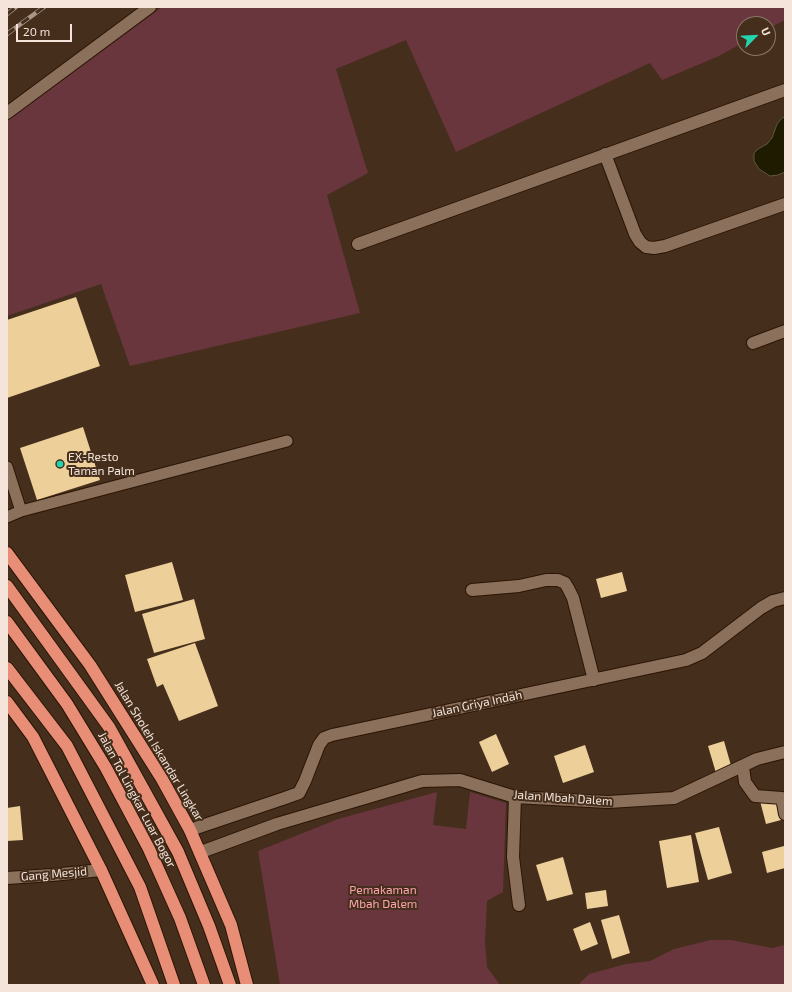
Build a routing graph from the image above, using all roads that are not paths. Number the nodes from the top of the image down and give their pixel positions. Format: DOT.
graph roads {
  1 [pos="150,7"];
  2 [pos="785,90"];
  3 [pos="7,113"];
  4 [pos="605,154"];
  5 [pos="785,204"];
  6 [pos="358,244"];
  7 [pos="785,331"];
  8 [pos="753,343"];
  9 [pos="287,442"];
  10 [pos="7,466"];
  11 [pos="21,511"];
  12 [pos="7,517"];
  13 [pos="7,553"];
  14 [pos="7,586"];
  15 [pos="472,590"];
  16 [pos="785,598"];
  17 [pos="7,622"];
  18 [pos="7,668"];
  19 [pos="594,680"];
  20 [pos="7,702"];
  21 [pos="785,752"];
  22 [pos="742,767"];
  23 [pos="515,797"];
  24 [pos="785,814"];
  25 [pos="190,830"];
  26 [pos="200,852"];
  27 [pos="102,870"];
  28 [pos="7,878"];
  29 [pos="519,905"];
  30 [pos="153,985"];
  31 [pos="169,985"];
  32 [pos="174,985"];
  33 [pos="204,985"];
  34 [pos="230,985"];
  35 [pos="247,985"];
  1 -- 3 [label="street"];
  2 -- 4 [label="street"];
  4 -- 5 [label="street"];
  4 -- 6 [label="street"];
  7 -- 8 [label="street"];
  9 -- 11 [label="lane"];
  10 -- 11 [label="lane"];
  11 -- 12 [label="lane"];
  13 -- 25 [label="highway, Jalan Sholeh Iskandar Lingkar"];
  14 -- 34 [label="highway"];
  15 -- 19 [label="street"];
  16 -- 19 [label="street, Jalan Griya Indah"];
  17 -- 33 [label="highway, Jalan Tol Lingkar Luar Bogor"];
  18 -- 31 [label="highway"];
  18 -- 32 [label="highway"];
  19 -- 25 [label="street, Jalan Griya Indah"];
  20 -- 27 [label="highway"];
  21 -- 22 [label="street, Jalan Mbah Dalem"];
  22 -- 23 [label="street, Jalan Mbah Dalem"];
  22 -- 24 [label="street"];
  23 -- 26 [label="street, Jalan Mbah Dalem"];
  23 -- 29 [label="street"];
  25 -- 26 [label="highway, Jalan Sholeh Iskandar Lingkar"];
  26 -- 35 [label="highway, Jalan Sholeh Iskandar Lingkar"];
  27 -- 28 [label="street, Gang Mesjid"];
  27 -- 30 [label="highway"];
}
